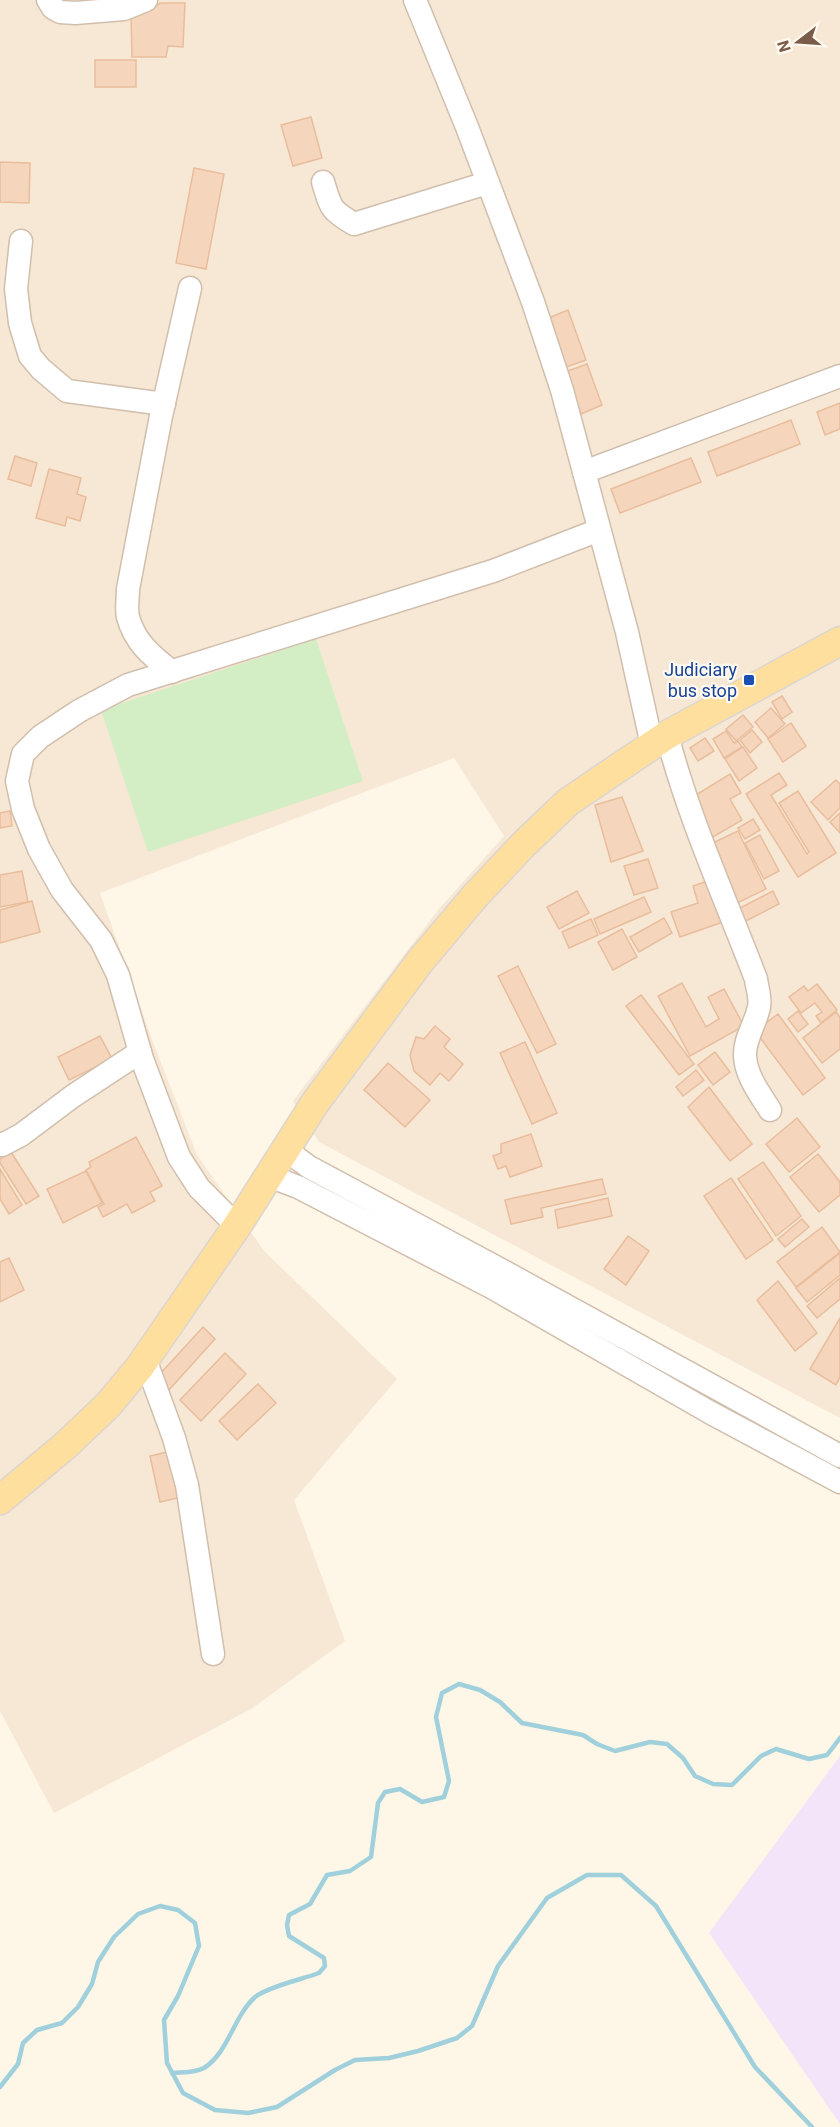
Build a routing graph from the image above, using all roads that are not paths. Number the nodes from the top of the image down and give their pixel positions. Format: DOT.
graph roads {
  1 [pos="48,0"];
  2 [pos="146,0"];
  3 [pos="415,0"];
  4 [pos="323,182"];
  5 [pos="487,183"];
  6 [pos="21,241"];
  7 [pos="190,288"];
  8 [pos="840,376"];
  9 [pos="164,404"];
  10 [pos="584,472"];
  11 [pos="599,530"];
  12 [pos="840,641"];
  13 [pos="172,672"];
  14 [pos="659,740"];
  15 [pos="140,1052"];
  16 [pos="770,1110"];
  17 [pos="0,1144"];
  18 [pos="286,1150"];
  19 [pos="269,1176"];
  20 [pos="237,1226"];
  21 [pos="145,1359"];
  22 [pos="840,1456"];
  23 [pos="840,1482"];
  24 [pos="2,1493"];
  25 [pos="213,1654"];
  1 -- 2 [label="street"];
  3 -- 5 [label="street"];
  4 -- 5 [label="street"];
  5 -- 10 [label="street"];
  6 -- 9 [label="street"];
  7 -- 9 [label="street"];
  8 -- 10 [label="street"];
  9 -- 13 [label="street"];
  10 -- 11 [label="street"];
  11 -- 13 [label="street"];
  11 -- 14 [label="street"];
  12 -- 14 [label="main road"];
  13 -- 15 [label="street"];
  14 -- 16 [label="street"];
  14 -- 18 [label="main road"];
  15 -- 17 [label="street"];
  15 -- 20 [label="street"];
  18 -- 19 [label="main road"];
  18 -- 22 [label="street"];
  19 -- 20 [label="main road"];
  19 -- 23 [label="street"];
  20 -- 21 [label="main road"];
  21 -- 24 [label="main road"];
  21 -- 25 [label="street"];
}
